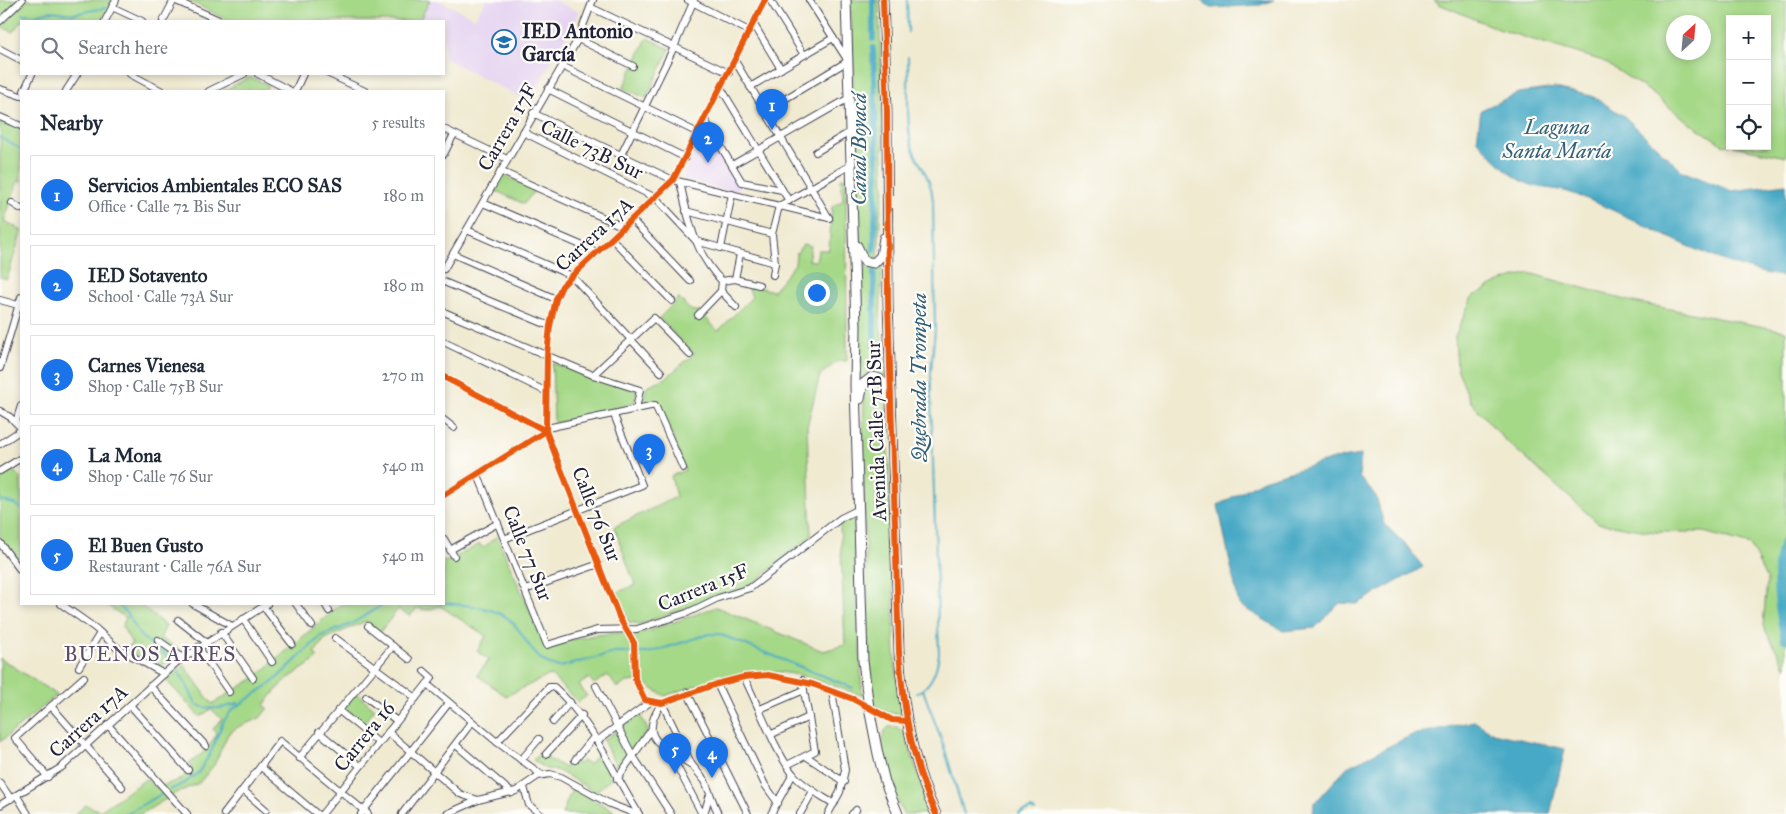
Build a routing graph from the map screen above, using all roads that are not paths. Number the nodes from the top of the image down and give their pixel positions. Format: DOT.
graph roads {
  1 [pos="22,0"];
  2 [pos="174,0"];
  3 [pos="594,0"];
  4 [pos="764,0"];
  5 [pos="770,0"];
  6 [pos="809,0"];
  7 [pos="846,0"];
  8 [pos="883,0"];
  9 [pos="691,1"];
  10 [pos="114,2"];
  11 [pos="592,8"];
  12 [pos="105,20"];
  13 [pos="141,20"];
  14 [pos="164,20"];
  15 [pos="217,20"];
  16 [pos="0,21"];
  17 [pos="753,23"];
  18 [pos="749,31"];
  19 [pos="833,38"];
  20 [pos="578,39"];
  21 [pos="674,47"];
  22 [pos="0,49"];
  23 [pos="804,55"];
  24 [pos="20,59"];
  25 [pos="735,61"];
  26 [pos="848,61"];
  27 [pos="562,66"];
  28 [pos="633,66"];
  29 [pos="781,69"];
  30 [pos="729,73"];
  31 [pos="32,75"];
  32 [pos="75,75"];
  33 [pos="132,75"];
  34 [pos="242,75"];
  35 [pos="260,75"];
  36 [pos="302,75"];
  37 [pos="331,75"];
  38 [pos="750,86"];
  39 [pos="721,88"];
  40 [pos="0,89"];
  41 [pos="354,89"];
  42 [pos="548,89"];
  43 [pos="24,90"];
  44 [pos="67,90"];
  45 [pos="160,90"];
  46 [pos="211,90"];
  47 [pos="291,90"];
  48 [pos="294,90"];
  49 [pos="20,97"];
  50 [pos="849,98"];
  51 [pos="645,106"];
  52 [pos="765,111"];
  53 [pos="534,114"];
  54 [pos="0,117"];
  55 [pos="705,120"];
  56 [pos="20,126"];
  57 [pos="445,130"];
  58 [pos="523,132"];
  59 [pos="633,132"];
  60 [pos="698,132"];
  61 [pos="850,132"];
  62 [pos="454,134"];
  63 [pos="781,137"];
  64 [pos="758,150"];
  65 [pos="445,152"];
  66 [pos="816,152"];
  67 [pos="621,156"];
  68 [pos="686,158"];
  69 [pos="507,159"];
  70 [pos="732,165"];
  71 [pos="851,165"];
  72 [pos="500,171"];
  73 [pos="676,181"];
  74 [pos="811,188"];
  75 [pos="782,190"];
  76 [pos="732,194"];
  77 [pos="656,198"];
  78 [pos="789,201"];
  79 [pos="12,203"];
  80 [pos="482,203"];
  81 [pos="779,206"];
  82 [pos="20,208"];
  83 [pos="686,211"];
  84 [pos="888,212"];
  85 [pos="852,214"];
  86 [pos="632,220"];
  87 [pos="726,222"];
  88 [pos="624,227"];
  89 [pos="467,230"];
  90 [pos="772,234"];
  91 [pos="612,239"];
  92 [pos="696,242"];
  93 [pos="721,248"];
  94 [pos="597,252"];
  95 [pos="453,254"];
  96 [pos="740,254"];
  97 [pos="775,263"];
  98 [pos="445,267"];
  99 [pos="773,275"];
  100 [pos="572,276"];
  101 [pos="735,280"];
  102 [pos="690,281"];
  103 [pos="722,281"];
  104 [pos="445,282"];
  105 [pos="759,285"];
  106 [pos="721,291"];
  107 [pos="556,299"];
  108 [pos="0,300"];
  109 [pos="20,300"];
  110 [pos="672,301"];
  111 [pos="18,305"];
  112 [pos="736,307"];
  113 [pos="445,312"];
  114 [pos="698,315"];
  115 [pos="18,321"];
  116 [pos="550,326"];
  117 [pos="632,339"];
  118 [pos="445,342"];
  119 [pos="546,355"];
  120 [pos="690,355"];
  121 [pos="0,368"];
  122 [pos="660,372"];
  123 [pos="593,375"];
  124 [pos="445,378"];
  125 [pos="547,392"];
  126 [pos="636,410"];
  127 [pos="0,411"];
  128 [pos="614,415"];
  129 [pos="445,421"];
  130 [pos="20,427"];
  131 [pos="454,428"];
  132 [pos="546,430"];
  133 [pos="858,430"];
  134 [pos="893,436"];
  135 [pos="0,444"];
  136 [pos="20,459"];
  137 [pos="683,468"];
  138 [pos="0,471"];
  139 [pos="478,475"];
  140 [pos="445,494"];
  141 [pos="578,510"];
  142 [pos="859,510"];
  143 [pos="498,523"];
  144 [pos="504,539"];
  145 [pos="445,541"];
  146 [pos="0,543"];
  147 [pos="599,564"];
  148 [pos="20,570"];
  149 [pos="525,590"];
  150 [pos="62,605"];
  151 [pos="195,605"];
  152 [pos="265,605"];
  153 [pos="297,605"];
  154 [pos="326,605"];
  155 [pos="329,611"];
  156 [pos="243,619"];
  157 [pos="178,620"];
  158 [pos="232,626"];
  159 [pos="312,626"];
  160 [pos="368,626"];
  161 [pos="626,630"];
  162 [pos="221,632"];
  163 [pos="100,633"];
  164 [pos="335,638"];
  165 [pos="158,640"];
  166 [pos="206,642"];
  167 [pos="292,644"];
  168 [pos="547,645"];
  169 [pos="393,646"];
  170 [pos="198,647"];
  171 [pos="183,658"];
  172 [pos="409,659"];
  173 [pos="272,662"];
  174 [pos="79,667"];
  175 [pos="375,668"];
  176 [pos="424,671"];
  177 [pos="164,674"];
  178 [pos="84,677"];
  179 [pos="744,677"];
  180 [pos="253,678"];
  181 [pos="802,680"];
  182 [pos="427,684"];
  183 [pos="717,684"];
  184 [pos="150,686"];
  185 [pos="596,686"];
  186 [pos="804,690"];
  187 [pos="832,691"];
  188 [pos="229,692"];
  189 [pos="687,692"];
  190 [pos="366,697"];
  191 [pos="416,698"];
  192 [pos="570,702"];
  193 [pos="650,702"];
  194 [pos="449,703"];
  195 [pos="662,703"];
  196 [pos="130,705"];
  197 [pos="51,706"];
  198 [pos="869,708"];
  199 [pos="760,709"];
  200 [pos="338,710"];
  201 [pos="582,715"];
  202 [pos="809,717"];
  203 [pos="397,721"];
  204 [pos="907,721"];
  205 [pos="472,722"];
  206 [pos="553,722"];
  207 [pos="108,725"];
  208 [pos="618,727"];
  209 [pos="651,730"];
  210 [pos="319,732"];
  211 [pos="388,732"];
  212 [pos="772,734"];
  213 [pos="539,739"];
  214 [pos="596,739"];
  215 [pos="497,742"];
  216 [pos="379,743"];
  217 [pos="456,745"];
  218 [pos="86,746"];
  219 [pos="206,746"];
  220 [pos="412,752"];
  221 [pos="546,754"];
  222 [pos="671,754"];
  223 [pos="633,756"];
  224 [pos="806,756"];
  225 [pos="300,758"];
  226 [pos="521,760"];
  227 [pos="575,760"];
  228 [pos="787,765"];
  229 [pos="360,766"];
  230 [pos="692,766"];
  231 [pos="261,767"];
  232 [pos="188,770"];
  233 [pos="436,772"];
  234 [pos="794,774"];
  235 [pos="542,775"];
  236 [pos="48,777"];
  237 [pos="617,779"];
  238 [pos="844,782"];
  239 [pos="0,783"];
  240 [pos="122,787"];
  241 [pos="524,787"];
  242 [pos="243,790"];
  243 [pos="813,790"];
  244 [pos="340,792"];
  245 [pos="512,792"];
  246 [pos="709,795"];
  247 [pos="14,797"];
  248 [pos="478,800"];
  249 [pos="778,803"];
  250 [pos="834,804"];
  251 [pos="0,805"];
  252 [pos="266,810"];
  253 [pos="617,811"];
  254 [pos="626,812"];
  255 [pos="364,813"];
  256 [pos="28,814"];
  257 [pos="187,814"];
  258 [pos="224,814"];
  259 [pos="317,814"];
  260 [pos="322,814"];
  261 [pos="402,814"];
  262 [pos="446,814"];
  263 [pos="540,814"];
  264 [pos="638,814"];
  265 [pos="671,814"];
  266 [pos="703,814"];
  267 [pos="718,814"];
  268 [pos="748,814"];
  269 [pos="771,814"];
  270 [pos="800,814"];
  271 [pos="828,814"];
  272 [pos="898,814"];
  273 [pos="936,814"];
  1 -- 16 [label="street"];
  2 -- 14 [label="street"];
  2 -- 15 [label="street"];
  3 -- 11 [label="street, Carrera 17F"];
  4 -- 17 [label="street, Carrera 17A"];
  5 -- 23 [label="street"];
  6 -- 19 [label="street"];
  7 -- 26 [label="highway, Avenida Calle 71B Sur"];
  8 -- 84 [label="highway, Avenida Calle 71B Sur"];
  9 -- 18 [label="street"];
  9 -- 21 [label="street"];
  10 -- 12 [label="street"];
  10 -- 13 [label="street"];
  11 -- 20 [label="street, Carrera 17F"];
  11 -- 21 [label="street"];
  17 -- 18 [label="street, Carrera 17A"];
  17 -- 29 [label="street"];
  18 -- 25 [label="street, Carrera 17A"];
  19 -- 23 [label="street"];
  19 -- 26 [label="street"];
  20 -- 27 [label="street, Carrera 17F"];
  20 -- 28 [label="street"];
  21 -- 30 [label="street"];
  21 -- 51 [label="street"];
  22 -- 24 [label="street"];
  23 -- 29 [label="street"];
  25 -- 30 [label="street, Carrera 17A"];
  25 -- 38 [label="street"];
  26 -- 50 [label="highway, Avenida Calle 71B Sur"];
  26 -- 52 [label="street"];
  27 -- 42 [label="street, Carrera 17F"];
  27 -- 51 [label="street"];
  29 -- 38 [label="street"];
  30 -- 39 [label="street, Carrera 17A"];
  31 -- 43 [label="street"];
  32 -- 44 [label="street"];
  33 -- 45 [label="street"];
  34 -- 46 [label="street"];
  35 -- 47 [label="street"];
  36 -- 48 [label="street"];
  37 -- 41 [label="street"];
  38 -- 52 [label="street"];
  39 -- 55 [label="street, Carrera 17A"];
  39 -- 64 [label="street"];
  40 -- 49 [label="street"];
  42 -- 53 [label="street, Carrera 17F"];
  42 -- 59 [label="street"];
  50 -- 61 [label="highway, Avenida Calle 71B Sur"];
  50 -- 63 [label="street"];
  51 -- 59 [label="street"];
  51 -- 60 [label="street"];
  52 -- 63 [label="street"];
  53 -- 58 [label="street, Carrera 17F"];
  53 -- 67 [label="street"];
  54 -- 56 [label="street"];
  55 -- 60 [label="street, Carrera 17A"];
  55 -- 70 [label="street"];
  57 -- 62 [label="street"];
  58 -- 69 [label="street, Carrera 17F"];
  58 -- 77 [label="street, Calle 73B Sur"];
  59 -- 67 [label="street"];
  59 -- 68 [label="street"];
  60 -- 68 [label="street, Carrera 17A"];
  61 -- 66 [label="street"];
  61 -- 71 [label="highway, Avenida Calle 71B Sur"];
  62 -- 65 [label="street"];
  62 -- 69 [label="street"];
  63 -- 64 [label="street"];
  63 -- 74 [label="street"];
  64 -- 70 [label="street"];
  64 -- 75 [label="street"];
  67 -- 73 [label="street"];
  68 -- 73 [label="street, Carrera 17A"];
  69 -- 72 [label="street, Carrera 17F"];
  70 -- 75 [label="street"];
  71 -- 74 [label="street"];
  71 -- 85 [label="highway, Avenida Calle 71B Sur"];
  72 -- 80 [label="street, Carrera 17F"];
  72 -- 88 [label="street"];
  73 -- 76 [label="street"];
  73 -- 77 [label="street, Carrera 17A"];
  73 -- 83 [label="street"];
  74 -- 78 [label="street"];
  74 -- 81 [label="street"];
  75 -- 78 [label="street"];
  76 -- 81 [label="street"];
  76 -- 87 [label="street"];
  77 -- 86 [label="street, Carrera 17A"];
  77 -- 92 [label="street, Calle 73B Sur"];
  78 -- 81 [label="street"];
  79 -- 82 [label="street"];
  80 -- 89 [label="street, Carrera 17F"];
  80 -- 94 [label="street"];
  81 -- 90 [label="street"];
  83 -- 87 [label="street"];
  83 -- 92 [label="street"];
  84 -- 85 [label="highway"];
  84 -- 134 [label="highway, Avenida Calle 71B Sur"];
  85 -- 133 [label="highway, Avenida Calle 71B Sur"];
  86 -- 88 [label="street, Carrera 17A"];
  86 -- 102 [label="street"];
  87 -- 90 [label="street"];
  87 -- 93 [label="street"];
  88 -- 91 [label="street, Carrera 17A"];
  89 -- 95 [label="street, Carrera 17F"];
  89 -- 100 [label="street"];
  90 -- 97 [label="street"];
  91 -- 94 [label="street, Carrera 17A"];
  91 -- 110 [label="street"];
  92 -- 93 [label="street"];
  92 -- 103 [label="street"];
  93 -- 96 [label="street"];
  94 -- 100 [label="street, Carrera 17A"];
  95 -- 98 [label="street, Carrera 17F"];
  95 -- 107 [label="street"];
  96 -- 97 [label="street"];
  96 -- 101 [label="street"];
  97 -- 99 [label="street"];
  100 -- 107 [label="street, Carrera 17A"];
  100 -- 117 [label="street"];
  101 -- 103 [label="street"];
  101 -- 105 [label="street"];
  103 -- 106 [label="street"];
  104 -- 116 [label="street"];
  106 -- 112 [label="street"];
  106 -- 114 [label="street"];
  107 -- 116 [label="street, Carrera 17A"];
  108 -- 111 [label="street"];
  109 -- 111 [label="street"];
  111 -- 115 [label="street"];
  113 -- 119 [label="street"];
  115 -- 121 [label="street"];
  116 -- 119 [label="street, Carrera 17A"];
  117 -- 120 [label="street"];
  117 -- 122 [label="street"];
  117 -- 123 [label="street"];
  118 -- 125 [label="street"];
  119 -- 123 [label="street"];
  119 -- 125 [label="street, Carrera 17A"];
  123 -- 126 [label="street"];
  124 -- 132 [label="street"];
  125 -- 132 [label="street, Carrera 17A"];
  126 -- 128 [label="street"];
  126 -- 137 [label="street"];
  127 -- 130 [label="street"];
  128 -- 132 [label="street"];
  128 -- 141 [label="street"];
  129 -- 131 [label="street"];
  130 -- 135 [label="street"];
  132 -- 139 [label="street"];
  132 -- 141 [label="street, Calle 76 Sur"];
  133 -- 134 [label="highway"];
  133 -- 142 [label="highway, Avenida Calle 71B Sur"];
  134 -- 204 [label="highway, Avenida Calle 71B Sur"];
  136 -- 138 [label="street"];
  139 -- 140 [label="street"];
  139 -- 143 [label="street, Calle 77 Sur"];
  141 -- 144 [label="street"];
  141 -- 147 [label="street, Calle 76 Sur"];
  142 -- 161 [label="street, Carrera 15F"];
  142 -- 198 [label="highway, Avenida Calle 71B Sur"];
  143 -- 144 [label="street, Calle 77 Sur"];
  143 -- 145 [label="street"];
  144 -- 149 [label="street, Calle 77 Sur"];
  146 -- 148 [label="street"];
  147 -- 149 [label="street"];
  147 -- 161 [label="street, Calle 76 Sur"];
  149 -- 168 [label="street, Calle 77 Sur"];
  150 -- 163 [label="street"];
  151 -- 158 [label="street"];
  152 -- 156 [label="street, Carrera 17A"];
  152 -- 167 [label="street"];
  153 -- 159 [label="street"];
  154 -- 155 [label="street"];
  156 -- 158 [label="street, Carrera 17A"];
  156 -- 173 [label="street"];
  157 -- 166 [label="street"];
  158 -- 162 [label="street, Carrera 17A"];
  160 -- 169 [label="street"];
  161 -- 168 [label="street, Carrera 15F"];
  161 -- 193 [label="street, Calle 76 Sur"];
  162 -- 166 [label="street, Carrera 17A"];
  162 -- 180 [label="street"];
  163 -- 174 [label="street"];
  163 -- 177 [label="street"];
  164 -- 175 [label="street"];
  165 -- 171 [label="street"];
  166 -- 170 [label="street, Carrera 17A"];
  169 -- 172 [label="street"];
  169 -- 175 [label="street"];
  170 -- 171 [label="street, Carrera 17A"];
  170 -- 188 [label="street"];
  171 -- 177 [label="street, Carrera 17A"];
  175 -- 191 [label="street"];
  175 -- 200 [label="street"];
  176 -- 182 [label="street, Carrera 16"];
  177 -- 184 [label="street, Carrera 17A"];
  178 -- 197 [label="street"];
  179 -- 181 [label="street"];
  179 -- 183 [label="street"];
  179 -- 199 [label="street"];
  181 -- 186 [label="street"];
  181 -- 187 [label="street"];
  182 -- 191 [label="street, Carrera 16"];
  182 -- 194 [label="street"];
  183 -- 189 [label="street"];
  183 -- 249 [label="street"];
  184 -- 196 [label="street, Carrera 17A"];
  184 -- 219 [label="street"];
  185 -- 208 [label="street"];
  186 -- 199 [label="street"];
  186 -- 202 [label="street"];
  187 -- 198 [label="street"];
  187 -- 238 [label="street"];
  189 -- 195 [label="street"];
  189 -- 268 [label="street"];
  190 -- 203 [label="street"];
  191 -- 203 [label="street, Carrera 16"];
  192 -- 201 [label="street"];
  192 -- 206 [label="street"];
  192 -- 215 [label="street"];
  193 -- 195 [label="street"];
  193 -- 208 [label="street"];
  194 -- 205 [label="street"];
  194 -- 220 [label="street"];
  195 -- 209 [label="street"];
  195 -- 230 [label="street"];
  196 -- 207 [label="street, Carrera 17A"];
  196 -- 232 [label="street"];
  197 -- 218 [label="street"];
  197 -- 236 [label="street"];
  198 -- 204 [label="street"];
  198 -- 272 [label="highway, Avenida Calle 71B Sur"];
  199 -- 212 [label="street"];
  200 -- 210 [label="street"];
  200 -- 216 [label="street"];
  201 -- 214 [label="street"];
  201 -- 221 [label="street"];
  202 -- 212 [label="street"];
  202 -- 224 [label="street"];
  203 -- 211 [label="street, Carrera 16"];
  204 -- 273 [label="highway, Avenida Calle 71B Sur"];
  205 -- 215 [label="street"];
  205 -- 217 [label="street"];
  207 -- 218 [label="street, Carrera 17A"];
  207 -- 257 [label="street"];
  208 -- 214 [label="street"];
  208 -- 223 [label="street"];
  209 -- 222 [label="street"];
  209 -- 223 [label="street"];
  210 -- 225 [label="street"];
  210 -- 229 [label="street"];
  211 -- 216 [label="street, Carrera 16"];
  211 -- 220 [label="street"];
  212 -- 228 [label="street"];
  213 -- 226 [label="street"];
  214 -- 227 [label="street"];
  214 -- 237 [label="street"];
  215 -- 226 [label="street"];
  216 -- 229 [label="street, Carrera 16"];
  217 -- 233 [label="street"];
  217 -- 245 [label="street"];
  218 -- 236 [label="street, Carrera 17A"];
  218 -- 240 [label="street"];
  220 -- 233 [label="street"];
  220 -- 255 [label="street"];
  222 -- 230 [label="street"];
  222 -- 266 [label="street"];
  223 -- 237 [label="street"];
  223 -- 265 [label="street"];
  224 -- 228 [label="street"];
  224 -- 238 [label="street"];
  225 -- 231 [label="street"];
  225 -- 244 [label="street"];
  226 -- 235 [label="street"];
  228 -- 234 [label="street"];
  229 -- 244 [label="street, Carrera 16"];
  230 -- 246 [label="street"];
  231 -- 242 [label="street"];
  231 -- 259 [label="street"];
  233 -- 248 [label="street"];
  233 -- 261 [label="street"];
  234 -- 243 [label="street"];
  234 -- 249 [label="street"];
  235 -- 241 [label="street"];
  235 -- 253 [label="street"];
  236 -- 247 [label="street, Carrera 17A"];
  237 -- 264 [label="street"];
  238 -- 250 [label="street"];
  239 -- 247 [label="street"];
  241 -- 245 [label="street"];
  241 -- 263 [label="street"];
  242 -- 252 [label="street"];
  242 -- 258 [label="street"];
  243 -- 250 [label="street"];
  243 -- 270 [label="street"];
  244 -- 255 [label="street"];
  244 -- 260 [label="street, Carrera 16"];
  245 -- 248 [label="street"];
  246 -- 266 [label="street"];
  246 -- 267 [label="street"];
  247 -- 251 [label="street, Carrera 17A"];
  247 -- 256 [label="street"];
  248 -- 262 [label="street"];
  249 -- 269 [label="street"];
  250 -- 271 [label="street"];
  253 -- 254 [label="street"];
  254 -- 264 [label="street"];
}
